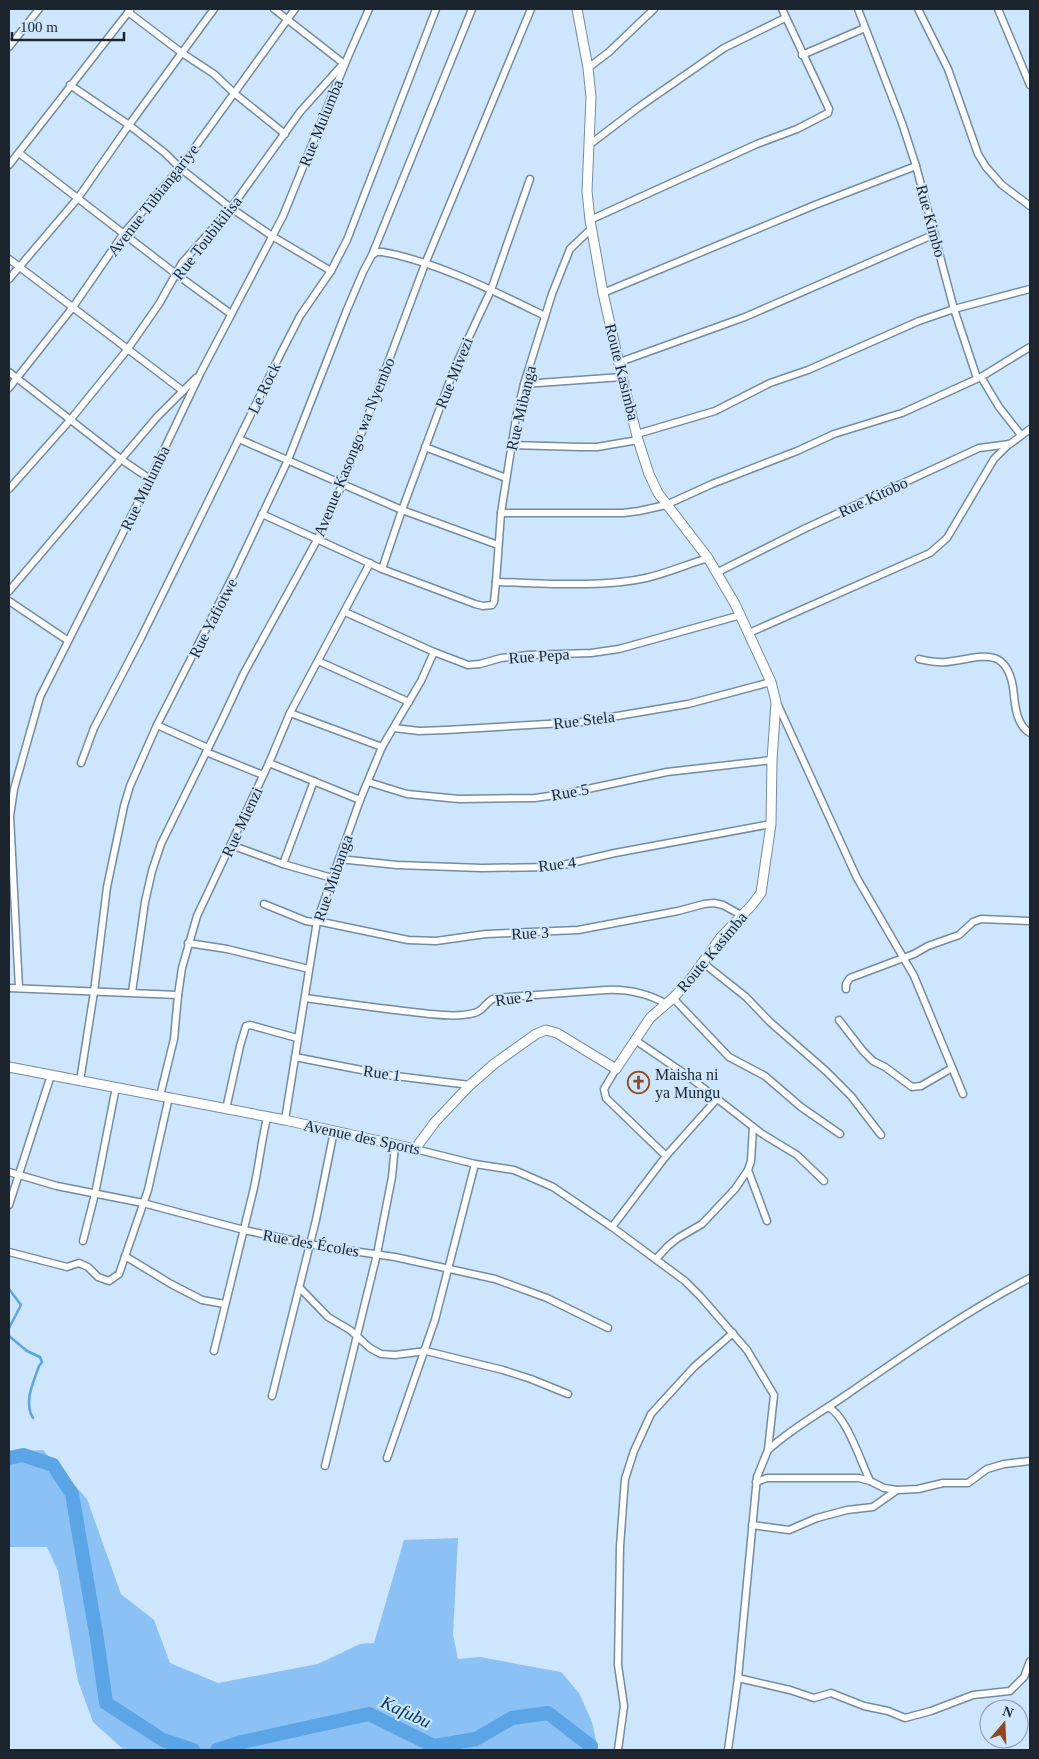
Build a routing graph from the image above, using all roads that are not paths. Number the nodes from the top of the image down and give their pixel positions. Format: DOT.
graph roads {
  1 [pos="39,9"];
  2 [pos="214,9"];
  3 [pos="274,9"];
  4 [pos="295,9"];
  5 [pos="369,9"];
  6 [pos="436,9"];
  7 [pos="472,9"];
  8 [pos="531,9"];
  9 [pos="577,9"];
  10 [pos="654,9"];
  11 [pos="782,9"];
  12 [pos="858,9"];
  13 [pos="918,9"];
  14 [pos="998,9"];
  15 [pos="129,10"];
  16 [pos="785,18"];
  17 [pos="288,20"];
  18 [pos="866,28"];
  19 [pos="9,47"];
  20 [pos="182,53"];
  21 [pos="802,55"];
  22 [pos="345,61"];
  23 [pos="588,68"];
  24 [pos="70,85"];
  25 [pos="1030,85"];
  26 [pos="234,93"];
  27 [pos="129,125"];
  28 [pos="285,134"];
  29 [pos="589,145"];
  30 [pos="19,153"];
  31 [pos="9,165"];
  32 [pos="916,166"];
  33 [pos="180,168"];
  34 [pos="530,179"];
  35 [pos="78,198"];
  36 [pos="1030,206"];
  37 [pos="231,208"];
  38 [pos="590,225"];
  39 [pos="124,233"];
  40 [pos="935,234"];
  41 [pos="272,236"];
  42 [pos="372,255"];
  43 [pos="9,259"];
  44 [pos="425,264"];
  45 [pos="18,267"];
  46 [pos="331,271"];
  47 [pos="176,274"];
  48 [pos="9,280"];
  49 [pos="1030,288"];
  50 [pos="490,290"];
  51 [pos="603,293"];
  52 [pos="73,307"];
  53 [pos="954,309"];
  54 [pos="231,314"];
  55 [pos="545,316"];
  56 [pos="1030,347"];
  57 [pos="126,350"];
  58 [pos="620,362"];
  59 [pos="9,372"];
  60 [pos="201,372"];
  61 [pos="622,377"];
  62 [pos="979,377"];
  63 [pos="17,379"];
  64 [pos="524,384"];
  65 [pos="9,388"];
  66 [pos="183,391"];
  67 [pos="71,420"];
  68 [pos="1030,429"];
  69 [pos="1021,435"];
  70 [pos="638,437"];
  71 [pos="239,439"];
  72 [pos="1010,444"];
  73 [pos="511,445"];
  74 [pos="425,447"];
  75 [pos="122,460"];
  76 [pos="288,460"];
  77 [pos="506,478"];
  78 [pos="150,479"];
  79 [pos="342,485"];
  80 [pos="9,489"];
  81 [pos="666,505"];
  82 [pos="402,510"];
  83 [pos="501,512"];
  84 [pos="262,514"];
  85 [pos="317,540"];
  86 [pos="498,545"];
  87 [pos="708,558"];
  88 [pos="370,564"];
  89 [pos="382,569"];
  90 [pos="718,572"];
  91 [pos="496,582"];
  92 [pos="9,591"];
  93 [pos="9,601"];
  94 [pos="345,612"];
  95 [pos="741,614"];
  96 [pos="749,633"];
  97 [pos="67,640"];
  98 [pos="434,652"];
  99 [pos="919,659"];
  100 [pos="318,661"];
  101 [pos="771,682"];
  102 [pos="409,702"];
  103 [pos="776,702"];
  104 [pos="290,713"];
  105 [pos="157,725"];
  106 [pos="394,728"];
  107 [pos="1030,733"];
  108 [pos="382,747"];
  109 [pos="207,750"];
  110 [pos="772,760"];
  111 [pos="81,763"];
  112 [pos="269,763"];
  113 [pos="263,775"];
  114 [pos="314,781"];
  115 [pos="368,782"];
  116 [pos="360,800"];
  117 [pos="771,824"];
  118 [pos="231,845"];
  119 [pos="339,859"];
  120 [pos="283,864"];
  121 [pos="332,878"];
  122 [pos="264,904"];
  123 [pos="741,915"];
  124 [pos="317,921"];
  125 [pos="1030,921"];
  126 [pos="188,943"];
  127 [pos="904,957"];
  128 [pos="702,962"];
  129 [pos="309,969"];
  130 [pos="9,988"];
  131 [pos="19,988"];
  132 [pos="846,989"];
  133 [pos="94,992"];
  134 [pos="132,992"];
  135 [pos="178,995"];
  136 [pos="305,998"];
  137 [pos="669,1001"];
  138 [pos="839,1020"];
  139 [pos="297,1038"];
  140 [pos="635,1040"];
  141 [pos="295,1057"];
  142 [pos="9,1067"];
  143 [pos="952,1068"];
  144 [pos="616,1069"];
  145 [pos="51,1075"];
  146 [pos="80,1081"];
  147 [pos="470,1085"];
  148 [pos="116,1087"];
  149 [pos="963,1094"];
  150 [pos="164,1097"];
  151 [pos="716,1100"];
  152 [pos="226,1109"];
  153 [pos="267,1118"];
  154 [pos="285,1120"];
  155 [pos="753,1127"];
  156 [pos="334,1131"];
  157 [pos="840,1134"];
  158 [pos="882,1135"];
  159 [pos="395,1145"];
  160 [pos="415,1149"];
  161 [pos="666,1156"];
  162 [pos="475,1164"];
  163 [pos="748,1170"];
  164 [pos="9,1172"];
  165 [pos="19,1175"];
  166 [pos="824,1182"];
  167 [pos="95,1194"];
  168 [pos="143,1203"];
  169 [pos="9,1205"];
  170 [pos="767,1221"];
  171 [pos="612,1227"];
  172 [pos="244,1230"];
  173 [pos="83,1241"];
  174 [pos="311,1244"];
  175 [pos="9,1252"];
  176 [pos="377,1254"];
  177 [pos="125,1256"];
  178 [pos="656,1260"];
  179 [pos="447,1268"];
  180 [pos="1030,1278"];
  181 [pos="300,1288"];
  182 [pos="225,1304"];
  183 [pos="608,1328"];
  184 [pos="733,1332"];
  185 [pos="356,1334"];
  186 [pos="214,1351"];
  187 [pos="426,1351"];
  188 [pos="568,1394"];
  189 [pos="272,1396"];
  190 [pos="828,1407"];
  191 [pos="768,1450"];
  192 [pos="387,1458"];
  193 [pos="1030,1461"];
  194 [pos="325,1466"];
  195 [pos="870,1481"];
  196 [pos="756,1482"];
  197 [pos="897,1490"];
  198 [pos="752,1525"];
  199 [pos="1030,1661"];
  200 [pos="738,1678"];
  201 [pos="618,1750"];
  202 [pos="728,1750"];
  1 -- 19 [label="street"];
  2 -- 20 [label="street"];
  3 -- 17 [label="street"];
  4 -- 17 [label="street, Avenue Tubiangariye"];
  5 -- 22 [label="street, Rue Mulumba"];
  6 -- 46 [label="street, Le Rock"];
  7 -- 42 [label="street, Rue Yafiotwe"];
  8 -- 44 [label="street, Avenue Kasongo wa Nyembo"];
  9 -- 23 [label="street, Route Kasimba"];
  10 -- 23 [label="street"];
  11 -- 16 [label="street"];
  12 -- 18 [label="street, Rue Kimbo"];
  13 -- 36 [label="street"];
  14 -- 25 [label="street"];
  15 -- 20 [label="street"];
  15 -- 24 [label="street"];
  16 -- 21 [label="street"];
  16 -- 29 [label="street"];
  17 -- 22 [label="street"];
  17 -- 26 [label="street, Avenue Tubiangariye"];
  18 -- 21 [label="street"];
  18 -- 32 [label="street, Rue Kimbo"];
  20 -- 26 [label="street"];
  20 -- 27 [label="street"];
  21 -- 38 [label="street, Rue Mibanga"];
  22 -- 28 [label="street, Rue Toubikilisa"];
  22 -- 41 [label="street, Rue Mulumba"];
  23 -- 29 [label="street, Route Kasimba"];
  24 -- 27 [label="street"];
  24 -- 30 [label="street"];
  26 -- 28 [label="street"];
  26 -- 33 [label="street, Avenue Tubiangariye"];
  27 -- 33 [label="street"];
  27 -- 35 [label="street"];
  28 -- 37 [label="street, Rue Toubikilisa"];
  29 -- 38 [label="street, Route Kasimba"];
  30 -- 31 [label="street"];
  30 -- 35 [label="street"];
  32 -- 40 [label="street, Rue Kimbo"];
  32 -- 51 [label="street"];
  33 -- 37 [label="street"];
  33 -- 39 [label="street, Avenue Tubiangariye"];
  34 -- 50 [label="street, Rue Mivezi"];
  35 -- 39 [label="street"];
  35 -- 45 [label="street"];
  37 -- 41 [label="street"];
  37 -- 47 [label="street, Rue Toubikilisa"];
  38 -- 51 [label="street, Route Kasimba"];
  38 -- 55 [label="street, Rue Mibanga"];
  39 -- 47 [label="street"];
  39 -- 52 [label="street, Avenue Tubiangariye"];
  40 -- 53 [label="street, Rue Kimbo"];
  40 -- 58 [label="street"];
  41 -- 46 [label="street"];
  41 -- 54 [label="street, Rue Mulumba"];
  42 -- 44 [label="street"];
  42 -- 76 [label="street, Rue Yafiotwe"];
  43 -- 45 [label="street"];
  44 -- 50 [label="street"];
  44 -- 79 [label="street, Avenue Kasongo wa Nyembo"];
  45 -- 48 [label="street"];
  45 -- 52 [label="street"];
  46 -- 71 [label="street, Le Rock"];
  47 -- 54 [label="street"];
  47 -- 57 [label="street, Rue Toubikilisa"];
  49 -- 53 [label="street"];
  50 -- 55 [label="street"];
  50 -- 74 [label="street, Rue Mivezi"];
  51 -- 58 [label="street, Route Kasimba"];
  52 -- 57 [label="street"];
  52 -- 63 [label="street, Avenue Tubiangariye"];
  53 -- 62 [label="street, Rue Kimbo"];
  53 -- 70 [label="street"];
  54 -- 60 [label="street, Rue Mulumba"];
  55 -- 64 [label="street, Rue Mibanga"];
  56 -- 62 [label="street"];
  57 -- 66 [label="street"];
  57 -- 67 [label="street, Rue Toubikilisa"];
  58 -- 61 [label="street, Route Kasimba"];
  59 -- 63 [label="street"];
  60 -- 66 [label="street"];
  60 -- 78 [label="street, Rue Mulumba"];
  61 -- 64 [label="street"];
  61 -- 70 [label="street, Route Kasimba"];
  62 -- 69 [label="street, Rue Kimbo"];
  62 -- 81 [label="street"];
  63 -- 65 [label="street, Avenue Tubiangariye"];
  63 -- 67 [label="street"];
  64 -- 73 [label="street, Rue Mibanga"];
  66 -- 75 [label="street"];
  67 -- 75 [label="street"];
  67 -- 80 [label="street, Rue Toubikilisa"];
  68 -- 69 [label="street"];
  69 -- 72 [label="street"];
  70 -- 73 [label="street"];
  70 -- 81 [label="street, Route Kasimba"];
  71 -- 76 [label="street"];
  71 -- 111 [label="street, Le Rock"];
  72 -- 90 [label="street, Rue Kitobo"];
  72 -- 96 [label="street"];
  73 -- 77 [label="street, Rue Mibanga"];
  74 -- 77 [label="street"];
  74 -- 82 [label="street, Rue Mivezi"];
  75 -- 78 [label="street"];
  75 -- 92 [label="street"];
  76 -- 79 [label="street"];
  76 -- 84 [label="street, Rue Yafiotwe"];
  77 -- 83 [label="street, Rue Mibanga"];
  78 -- 97 [label="street, Rue Mulumba"];
  79 -- 82 [label="street"];
  79 -- 85 [label="street, Avenue Kasongo wa Nyembo"];
  81 -- 83 [label="street"];
  81 -- 87 [label="street, Route Kasimba"];
  82 -- 86 [label="street"];
  82 -- 89 [label="street, Rue Mivezi"];
  83 -- 86 [label="street, Rue Mibanga"];
  84 -- 85 [label="street"];
  84 -- 105 [label="street, Rue Yafiotwe"];
  85 -- 88 [label="street"];
  85 -- 109 [label="street, Avenue Kasongo wa Nyembo"];
  86 -- 91 [label="street, Rue Mibanga"];
  87 -- 90 [label="street, Route Kasimba"];
  87 -- 91 [label="street"];
  88 -- 89 [label="street"];
  88 -- 94 [label="street, Rue Mienzi"];
  89 -- 91 [label="street, Rue Mibanga"];
  90 -- 95 [label="street, Route Kasimba"];
  93 -- 97 [label="street"];
  94 -- 98 [label="street, Rue Pepa"];
  94 -- 100 [label="street, Rue Mienzi"];
  95 -- 96 [label="street, Route Kasimba"];
  95 -- 98 [label="street, Rue Pepa"];
  96 -- 101 [label="street, Route Kasimba"];
  97 -- 131 [label="street, Rue Mulumba"];
  98 -- 102 [label="street, Rue Mubanga"];
  99 -- 107 [label="street"];
  100 -- 102 [label="street"];
  100 -- 104 [label="street, Rue Mienzi"];
  101 -- 103 [label="street, Route Kasimba"];
  101 -- 106 [label="street, Rue Stela"];
  102 -- 106 [label="street, Rue Mubanga"];
  103 -- 110 [label="street, Route Kasimba"];
  103 -- 127 [label="street, Route Kasimba"];
  104 -- 108 [label="street"];
  104 -- 112 [label="street, Rue Mienzi"];
  105 -- 109 [label="street"];
  105 -- 133 [label="street, Rue Yafiotwe"];
  106 -- 108 [label="street, Rue Mubanga"];
  108 -- 115 [label="street, Rue Mubanga"];
  109 -- 113 [label="street"];
  109 -- 134 [label="street, Avenue Kasongo wa Nyembo"];
  110 -- 115 [label="street, Rue 5"];
  110 -- 117 [label="street, Route Kasimba"];
  112 -- 113 [label="street, Rue Mienzi"];
  112 -- 114 [label="street"];
  113 -- 118 [label="street, Rue Mienzi"];
  114 -- 116 [label="street"];
  114 -- 120 [label="street"];
  115 -- 116 [label="street, Rue Mubanga"];
  116 -- 119 [label="street, Rue Mubanga"];
  117 -- 119 [label="street, Rue 4"];
  117 -- 123 [label="street, Route Kasimba"];
  118 -- 120 [label="street"];
  118 -- 126 [label="street, Rue Mienzi"];
  119 -- 121 [label="street, Rue Mubanga"];
  120 -- 121 [label="street"];
  121 -- 124 [label="street, Rue Mubanga"];
  122 -- 124 [label="street, Rue 3"];
  123 -- 124 [label="street, Rue 3"];
  123 -- 128 [label="street, Route Kasimba"];
  124 -- 129 [label="street, Rue Mubanga"];
  125 -- 127 [label="street"];
  126 -- 129 [label="street"];
  126 -- 135 [label="street, Rue Mienzi"];
  127 -- 132 [label="street"];
  127 -- 143 [label="street, Route Kasimba"];
  128 -- 137 [label="street, Route Kasimba"];
  128 -- 158 [label="street"];
  129 -- 136 [label="street, Rue Mubanga"];
  130 -- 131 [label="street"];
  131 -- 133 [label="street"];
  133 -- 134 [label="street"];
  133 -- 146 [label="street, Rue Yafiotwe"];
  134 -- 135 [label="street"];
  135 -- 150 [label="street, Rue Mienzi"];
  136 -- 137 [label="street, Rue 2"];
  136 -- 139 [label="street, Rue Mubanga"];
  137 -- 140 [label="street, Route Kasimba"];
  137 -- 157 [label="street, Rue 2"];
  138 -- 143 [label="street"];
  139 -- 141 [label="street, Rue Mubanga"];
  139 -- 152 [label="street"];
  140 -- 144 [label="street, Route Kasimba"];
  140 -- 151 [label="street"];
  141 -- 147 [label="street, Rue 1"];
  141 -- 154 [label="street, Rue Mubanga"];
  142 -- 145 [label="street, Avenue des Sports"];
  143 -- 149 [label="street, Route Kasimba"];
  144 -- 147 [label="street"];
  144 -- 161 [label="street, Route Kasimba"];
  145 -- 146 [label="street, Avenue des Sports"];
  145 -- 165 [label="street"];
  146 -- 148 [label="street, Avenue des Sports"];
  147 -- 160 [label="street"];
  148 -- 150 [label="street, Avenue des Sports"];
  148 -- 167 [label="street"];
  150 -- 152 [label="street, Avenue des Sports"];
  150 -- 168 [label="street, Rue Mienzi"];
  151 -- 155 [label="street"];
  151 -- 161 [label="street"];
  152 -- 153 [label="street, Avenue des Sports"];
  153 -- 154 [label="street, Avenue des Sports"];
  153 -- 172 [label="street"];
  154 -- 156 [label="street, Avenue des Sports"];
  155 -- 163 [label="street"];
  155 -- 166 [label="street"];
  156 -- 159 [label="street, Avenue des Sports"];
  156 -- 174 [label="street"];
  159 -- 160 [label="street, Avenue des Sports"];
  159 -- 176 [label="street"];
  160 -- 162 [label="street, Avenue des Sports"];
  161 -- 171 [label="street"];
  162 -- 171 [label="street, Avenue des Sports"];
  162 -- 179 [label="street"];
  163 -- 170 [label="street"];
  163 -- 178 [label="street"];
  164 -- 165 [label="street, Rue des Écoles"];
  165 -- 167 [label="street, Rue des Écoles"];
  165 -- 169 [label="street"];
  167 -- 168 [label="street, Rue des Écoles"];
  167 -- 173 [label="street"];
  168 -- 172 [label="street, Rue des Écoles"];
  168 -- 177 [label="street, Rue Mienzi"];
  171 -- 178 [label="street, Avenue des Sports"];
  172 -- 174 [label="street, Rue des Écoles"];
  172 -- 182 [label="street"];
  174 -- 176 [label="street, Rue des Écoles"];
  174 -- 181 [label="street"];
  175 -- 177 [label="street, Rue Mienzi"];
  176 -- 179 [label="street, Rue des Écoles"];
  176 -- 185 [label="street"];
  177 -- 182 [label="street"];
  178 -- 184 [label="street, Avenue des Sports"];
  179 -- 183 [label="street, Rue des Écoles"];
  179 -- 187 [label="street"];
  180 -- 190 [label="street"];
  181 -- 185 [label="street"];
  181 -- 189 [label="street"];
  182 -- 186 [label="street"];
  184 -- 191 [label="street, Avenue des Sports"];
  184 -- 201 [label="street"];
  185 -- 187 [label="street"];
  185 -- 194 [label="street"];
  187 -- 188 [label="street"];
  187 -- 192 [label="street"];
  190 -- 191 [label="street"];
  190 -- 195 [label="street"];
  191 -- 196 [label="street"];
  193 -- 197 [label="street"];
  195 -- 196 [label="street"];
  195 -- 197 [label="street"];
  196 -- 198 [label="street"];
  197 -- 198 [label="street"];
  198 -- 200 [label="street"];
  199 -- 200 [label="street"];
  200 -- 202 [label="street"];
}
